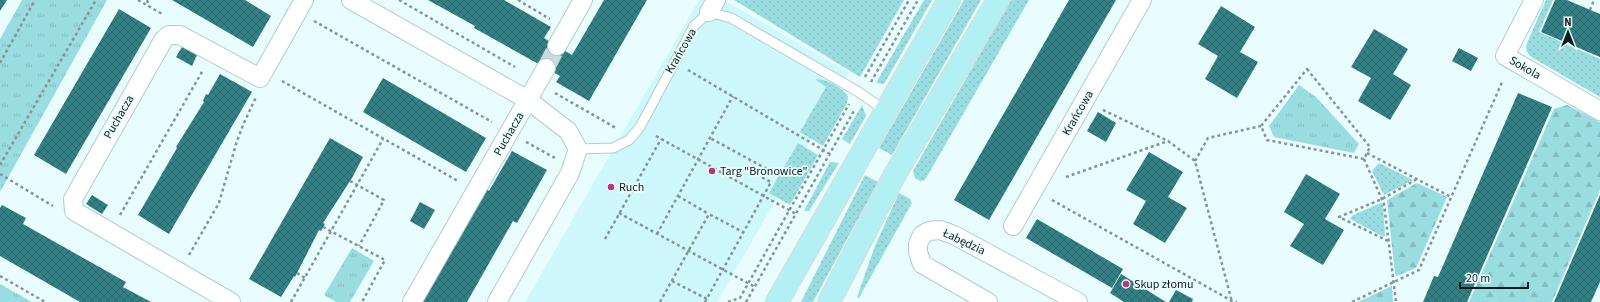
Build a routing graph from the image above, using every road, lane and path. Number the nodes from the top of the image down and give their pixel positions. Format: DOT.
graph roads {
  1 [pos="35,0"];
  2 [pos="96,0"];
  3 [pos="147,0"];
  4 [pos="351,0"];
  5 [pos="399,0"];
  6 [pos="518,0"];
  7 [pos="583,0"];
  8 [pos="909,0"];
  9 [pos="918,0"];
  10 [pos="949,0"];
  11 [pos="998,0"];
  12 [pos="1142,0"];
  13 [pos="1534,0"];
  14 [pos="1594,0"];
  15 [pos="149,6"];
  16 [pos="300,6"];
  17 [pos="713,6"];
  18 [pos="1590,10"];
  19 [pos="555,21"];
  20 [pos="557,46"];
  21 [pos="213,53"];
  22 [pos="0,62"];
  23 [pos="675,62"];
  24 [pos="546,68"];
  25 [pos="518,69"];
  26 [pos="267,72"];
  27 [pos="1503,80"];
  28 [pos="551,91"];
  29 [pos="860,93"];
  30 [pos="733,96"];
  31 [pos="528,100"];
  32 [pos="1084,102"];
  33 [pos="886,111"];
  34 [pos="1600,111"];
  35 [pos="1261,126"];
  36 [pos="617,128"];
  37 [pos="510,132"];
  38 [pos="656,136"];
  39 [pos="710,138"];
  40 [pos="383,139"];
  41 [pos="661,139"];
  42 [pos="1168,141"];
  43 [pos="578,149"];
  44 [pos="824,150"];
  45 [pos="1367,153"];
  46 [pos="830,154"];
  47 [pos="1364,159"];
  48 [pos="699,160"];
  49 [pos="1195,161"];
  50 [pos="561,162"];
  51 [pos="0,165"];
  52 [pos="1061,178"];
  53 [pos="1418,179"];
  54 [pos="350,181"];
  55 [pos="462,184"];
  56 [pos="357,185"];
  57 [pos="1034,190"];
  58 [pos="678,196"];
  59 [pos="764,196"];
  60 [pos="1452,197"];
  61 [pos="1382,199"];
  62 [pos="790,210"];
  63 [pos="619,213"];
  64 [pos="709,214"];
  65 [pos="796,214"];
  66 [pos="1013,226"];
  67 [pos="323,227"];
  68 [pos="331,231"];
  69 [pos="110,232"];
  70 [pos="743,232"];
  71 [pos="657,234"];
  72 [pos="604,239"];
  73 [pos="1389,241"];
  74 [pos="359,246"];
  75 [pos="688,252"];
  76 [pos="723,271"];
  77 [pos="179,272"];
  78 [pos="297,273"];
  79 [pos="0,276"];
  80 [pos="305,278"];
  81 [pos="672,281"];
  82 [pos="1394,281"];
  83 [pos="748,284"];
  84 [pos="755,287"];
  85 [pos="706,300"];
  86 [pos="1232,301"];
  87 [pos="45,302"];
  88 [pos="231,302"];
  89 [pos="292,302"];
  90 [pos="362,302"];
  91 [pos="412,302"];
  92 [pos="497,302"];
  93 [pos="660,302"];
  94 [pos="728,302"];
  95 [pos="746,302"];
  96 [pos="777,302"];
  97 [pos="829,302"];
  98 [pos="988,302"];
  99 [pos="1078,302"];
  100 [pos="1237,302"];
  101 [pos="1352,302"];
  102 [pos="1396,302"];
  1 -- 22 [label="path"];
  2 -- 51 [label="path"];
  3 -- 15 [label="path"];
  4 -- 31 [label="street, Puchacza"];
  5 -- 25 [label="path"];
  6 -- 19 [label="path"];
  7 -- 20 [label="street"];
  8 -- 29 [label="path"];
  9 -- 29 [label="path"];
  10 -- 33 [label="main road"];
  11 -- 97 [label="main road"];
  12 -- 32 [label="street, Krańcowa"];
  13 -- 34 [label="street, Sokola"];
  14 -- 18 [label="path"];
  16 -- 26 [label="street"];
  16 -- 37 [label="path"];
  17 -- 23 [label="lane, Krańcowa"];
  17 -- 29 [label="lane, Krańcowa"];
  21 -- 26 [label="street, Puchacza"];
  21 -- 69 [label="path"];
  21 -- 69 [label="street, Puchacza"];
  23 -- 30 [label="path"];
  23 -- 43 [label="lane, Krańcowa"];
  24 -- 31 [label="street"];
  26 -- 40 [label="path"];
  26 -- 77 [label="path"];
  27 -- 60 [label="path"];
  28 -- 36 [label="path"];
  29 -- 33 [label="lane, Krańcowa"];
  29 -- 44 [label="path"];
  29 -- 46 [label="path"];
  30 -- 39 [label="path"];
  30 -- 44 [label="path"];
  31 -- 37 [label="street, Puchacza"];
  31 -- 43 [label="street"];
  32 -- 42 [label="path"];
  32 -- 57 [label="street, Krańcowa"];
  33 -- 96 [label="main road"];
  35 -- 45 [label="path"];
  35 -- 47 [label="path"];
  35 -- 49 [label="path"];
  37 -- 50 [label="path"];
  37 -- 91 [label="street, Puchacza"];
  38 -- 41 [label="path"];
  39 -- 48 [label="path"];
  39 -- 59 [label="path"];
  40 -- 55 [label="path"];
  40 -- 56 [label="path"];
  41 -- 48 [label="path"];
  41 -- 63 [label="path"];
  42 -- 49 [label="path"];
  42 -- 52 [label="path"];
  43 -- 92 [label="street"];
  44 -- 46 [label="path"];
  44 -- 62 [label="path"];
  45 -- 47 [label="path"];
  45 -- 53 [label="path"];
  46 -- 65 [label="path"];
  47 -- 61 [label="path"];
  48 -- 58 [label="path"];
  48 -- 59 [label="path"];
  49 -- 86 [label="path"];
  53 -- 60 [label="path"];
  53 -- 61 [label="path"];
  54 -- 56 [label="path"];
  56 -- 68 [label="path"];
  56 -- 74 [label="path"];
  57 -- 66 [label="street, Krańcowa"];
  57 -- 86 [label="path"];
  58 -- 64 [label="path"];
  58 -- 71 [label="path"];
  59 -- 62 [label="path"];
  59 -- 70 [label="path"];
  60 -- 82 [label="path"];
  61 -- 73 [label="path"];
  61 -- 73 [label="path"];
  62 -- 65 [label="path"];
  62 -- 83 [label="path"];
  63 -- 71 [label="path"];
  63 -- 72 [label="path"];
  64 -- 70 [label="path"];
  64 -- 75 [label="path"];
  65 -- 84 [label="path"];
  67 -- 68 [label="path"];
  68 -- 74 [label="path"];
  68 -- 80 [label="path"];
  69 -- 77 [label="street, Puchacza"];
  70 -- 76 [label="path"];
  71 -- 75 [label="path"];
  73 -- 82 [label="path"];
  74 -- 90 [label="path"];
  75 -- 76 [label="path"];
  75 -- 81 [label="path"];
  76 -- 83 [label="path"];
  76 -- 85 [label="path"];
  77 -- 88 [label="street, Puchacza"];
  78 -- 80 [label="path"];
  79 -- 87 [label="path"];
  80 -- 89 [label="path"];
  81 -- 85 [label="path"];
  81 -- 93 [label="path"];
  82 -- 101 [label="path"];
  82 -- 102 [label="path"];
  83 -- 84 [label="path"];
  83 -- 94 [label="path"];
  84 -- 95 [label="path"];
  86 -- 100 [label="path"];
  98 -- 99 [label="street, Łabędzia"];
}
